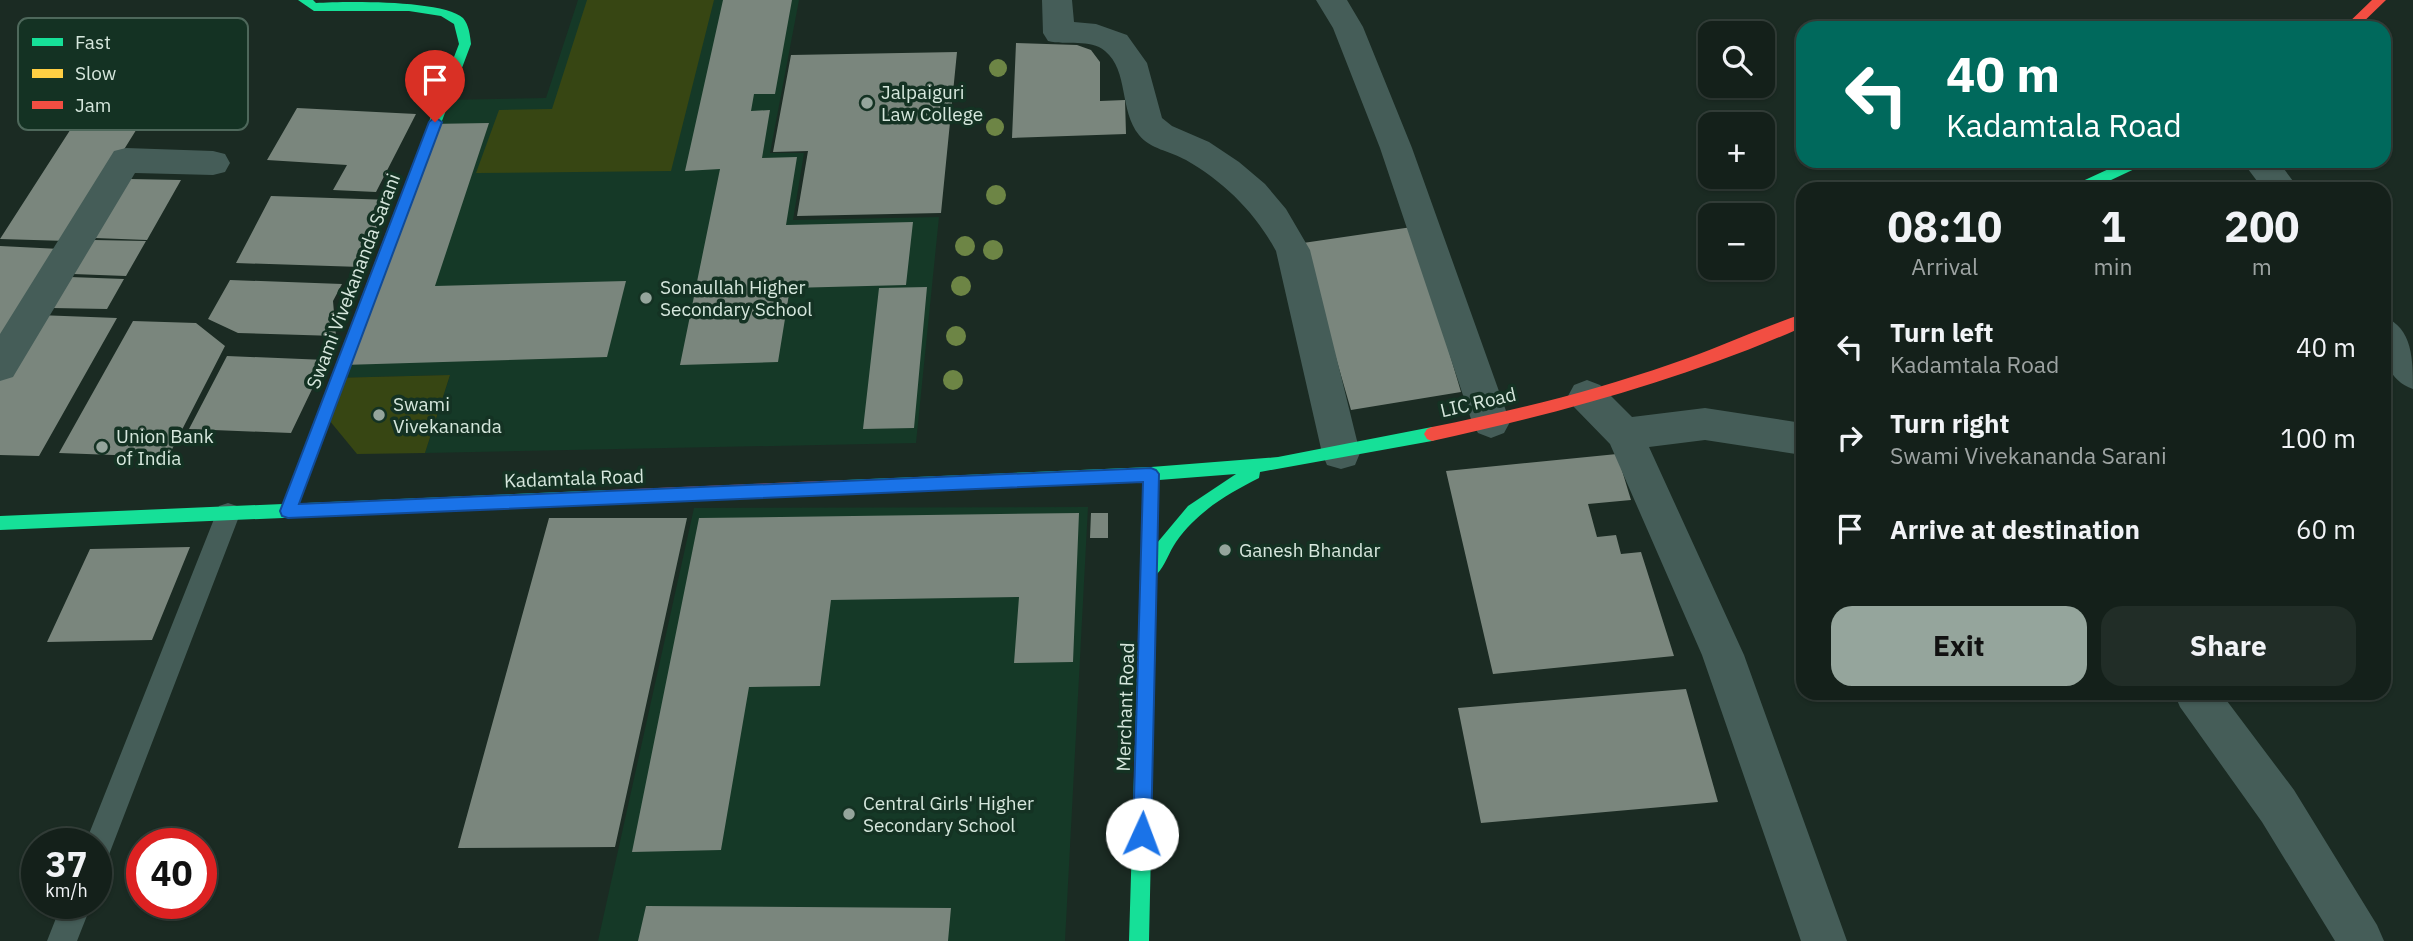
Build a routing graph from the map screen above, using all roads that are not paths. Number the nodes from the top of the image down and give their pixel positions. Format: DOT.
graph roads {
  1 [pos="304,0"];
  2 [pos="1057,0"];
  3 [pos="1331,0"];
  4 [pos="2379,0"];
  5 [pos="2357,21"];
  6 [pos="212,163"];
  7 [pos="2123,168"];
  8 [pos="2265,168"];
  9 [pos="2094,182"];
  10 [pos="2276,182"];
  11 [pos="1796,323"];
  12 [pos="2391,342"];
  13 [pos="0,366"];
  14 [pos="2413,374"];
  15 [pos="1587,396"];
  16 [pos="1491,422"];
  17 [pos="1624,434"];
  18 [pos="1796,438"];
  19 [pos="1342,453"];
  20 [pos="1278,464"];
  21 [pos="1151,474"];
  22 [pos="288,511"];
  23 [pos="228,514"];
  24 [pos="0,523"];
  25 [pos="1149,579"];
  26 [pos="2200,700"];
  27 [pos="105,828"];
  28 [pos="71,919"];
  29 [pos="62,941"];
  30 [pos="1139,941"];
  31 [pos="1825,941"];
  32 [pos="2361,941"];
  1 -- 22 [label="main road, Swami Vivekananda Sarani"];
  2 -- 19 [label="street"];
  3 -- 16 [label="street"];
  4 -- 5 [label="main road"];
  6 -- 13 [label="street"];
  7 -- 9 [label="main road"];
  8 -- 10 [label="street"];
  11 -- 15 [label="main road, LIC Road"];
  12 -- 14 [label="street"];
  15 -- 16 [label="main road, LIC Road"];
  15 -- 17 [label="street"];
  16 -- 19 [label="main road, LIC Road"];
  17 -- 18 [label="street"];
  17 -- 31 [label="street"];
  19 -- 20 [label="main road, LIC Road"];
  20 -- 21 [label="main road, LIC Road"];
  20 -- 25 [label="main road"];
  21 -- 22 [label="main road, Kadamtala Road"];
  21 -- 25 [label="main road, Merchant Road"];
  22 -- 23 [label="main road, Kadamtala Road"];
  23 -- 24 [label="main road, Kadamtala Road"];
  23 -- 27 [label="lane"];
  25 -- 30 [label="main road, Merchant Road"];
  26 -- 32 [label="street"];
  28 -- 29 [label="lane"];
}
